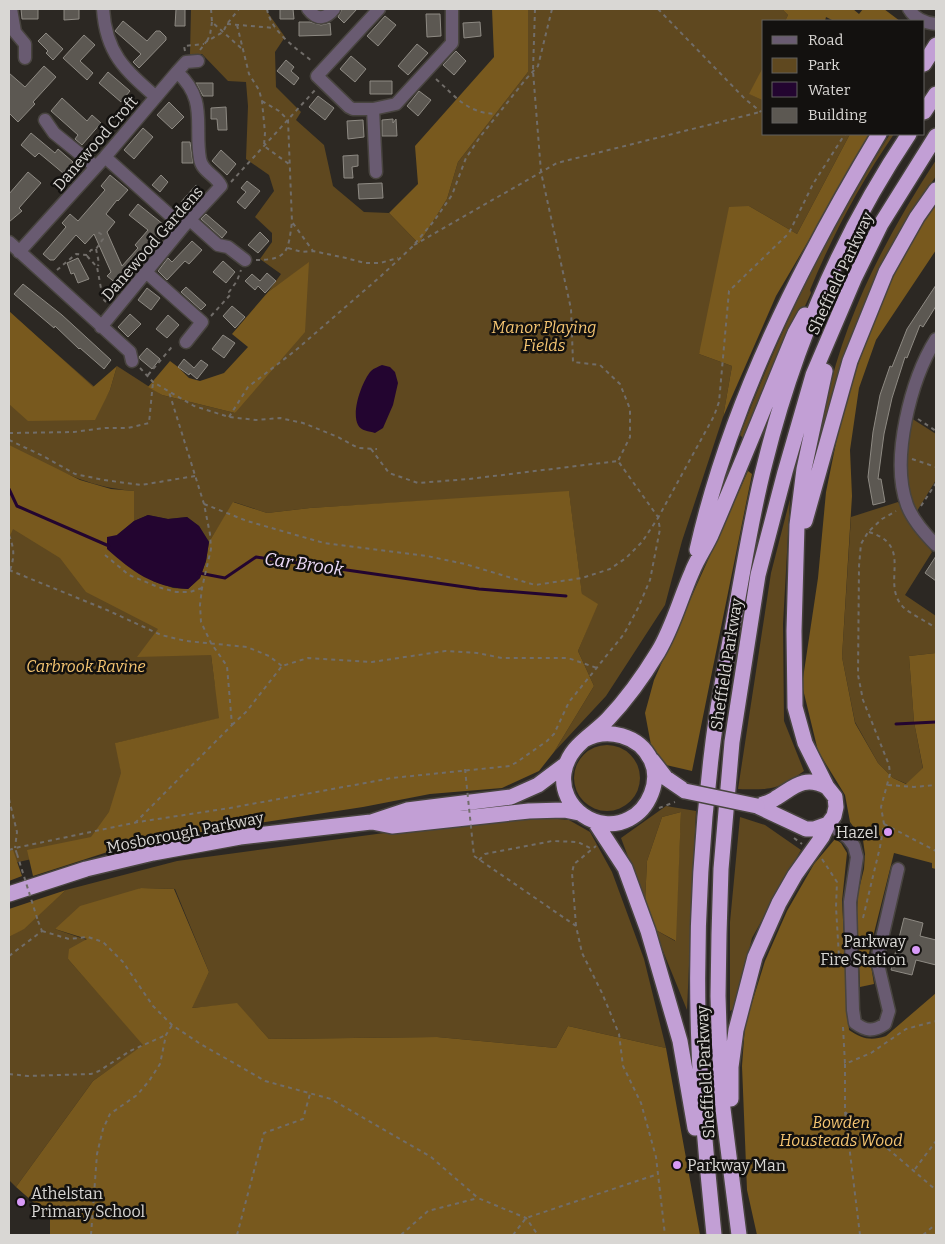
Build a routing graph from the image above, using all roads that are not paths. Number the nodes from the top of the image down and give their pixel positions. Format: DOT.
graph roads {
  1 [pos="11,9"];
  2 [pos="103,9"];
  3 [pos="308,9"];
  4 [pos="334,9"];
  5 [pos="379,9"];
  6 [pos="452,9"];
  7 [pos="909,9"];
  8 [pos="921,20"];
  9 [pos="936,45"];
  10 [pos="25,58"];
  11 [pos="194,61"];
  12 [pos="925,62"];
  13 [pos="177,72"];
  14 [pos="936,94"];
  15 [pos="156,97"];
  16 [pos="373,109"];
  17 [pos="925,110"];
  18 [pos="45,120"];
  19 [pos="878,135"];
  20 [pos="908,135"];
  21 [pos="936,136"];
  22 [pos="105,157"];
  23 [pos="96,167"];
  24 [pos="376,172"];
  25 [pos="936,190"];
  26 [pos="187,224"];
  27 [pos="9,242"];
  28 [pos="19,252"];
  29 [pos="839,256"];
  30 [pos="245,260"];
  31 [pos="147,273"];
  32 [pos="854,279"];
  33 [pos="101,327"];
  34 [pos="936,339"];
  35 [pos="186,342"];
  36 [pos="132,362"];
  37 [pos="936,545"];
  38 [pos="797,559"];
  39 [pos="692,571"];
  40 [pos="584,740"];
  41 [pos="651,758"];
  42 [pos="566,764"];
  43 [pos="827,787"];
  44 [pos="685,792"];
  45 [pos="650,796"];
  46 [pos="757,806"];
  47 [pos="580,813"];
  48 [pos="371,822"];
  49 [pos="595,822"];
  50 [pos="828,823"];
  51 [pos="898,868"];
  52 [pos="9,894"];
  53 [pos="713,1235"];
  54 [pos="739,1235"];
  1 -- 10 [label="street"];
  2 -- 15 [label="street"];
  3 -- 4 [label="street"];
  5 -- 16 [label="street"];
  6 -- 16 [label="street"];
  7 -- 8 [label="street"];
  9 -- 12 [label="highway"];
  11 -- 13 [label="street, Danewood Croft"];
  13 -- 15 [label="street, Danewood Croft"];
  13 -- 26 [label="street, Danewood Gardens"];
  14 -- 17 [label="highway"];
  15 -- 22 [label="street, Danewood Croft"];
  16 -- 24 [label="street"];
  18 -- 23 [label="street"];
  19 -- 39 [label="highway"];
  20 -- 29 [label="highway, Sheffield Parkway"];
  21 -- 32 [label="highway, Sheffield Parkway"];
  22 -- 23 [label="street, Danewood Croft"];
  22 -- 26 [label="street"];
  23 -- 28 [label="street, Danewood Croft"];
  25 -- 38 [label="highway"];
  26 -- 30 [label="street"];
  26 -- 31 [label="street, Danewood Gardens"];
  27 -- 28 [label="street"];
  28 -- 33 [label="street"];
  29 -- 39 [label="highway"];
  29 -- 53 [label="highway, Sheffield Parkway"];
  31 -- 33 [label="street, Danewood Gardens"];
  31 -- 35 [label="street"];
  32 -- 38 [label="highway"];
  32 -- 54 [label="highway, Sheffield Parkway"];
  33 -- 36 [label="street"];
  34 -- 37 [label="street"];
  38 -- 43 [label="highway"];
  39 -- 40 [label="highway"];
  40 -- 41 [label="highway"];
  40 -- 42 [label="highway"];
  41 -- 44 [label="highway"];
  41 -- 45 [label="highway"];
  42 -- 47 [label="highway"];
  42 -- 48 [label="highway, Mosborough Parkway"];
  43 -- 46 [label="highway"];
  43 -- 50 [label="highway"];
  44 -- 45 [label="highway"];
  44 -- 46 [label="highway, bridge"];
  45 -- 49 [label="highway"];
  46 -- 50 [label="highway"];
  47 -- 48 [label="highway, Mosborough Parkway"];
  47 -- 49 [label="highway"];
  48 -- 52 [label="highway, Mosborough Parkway"];
  49 -- 53 [label="highway"];
  50 -- 51 [label="street"];
  50 -- 54 [label="highway"];
}
